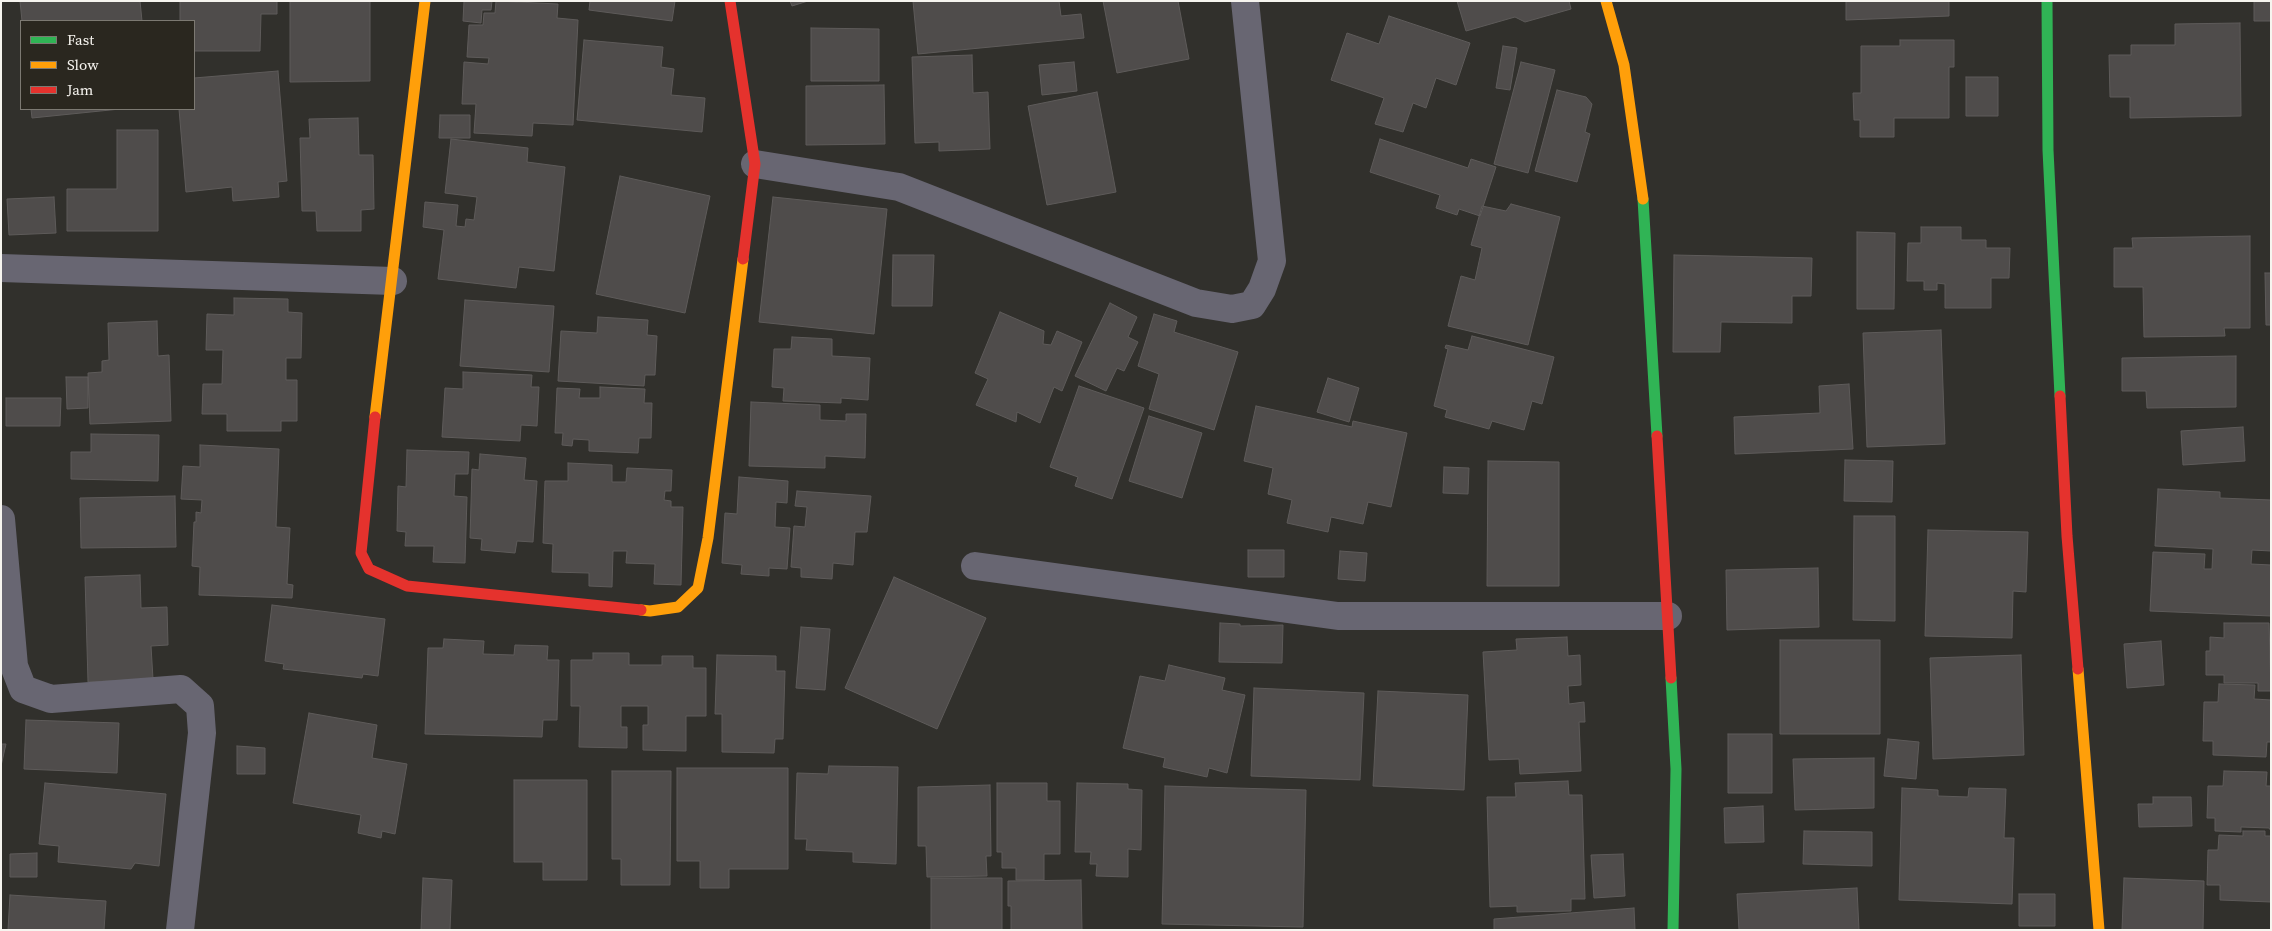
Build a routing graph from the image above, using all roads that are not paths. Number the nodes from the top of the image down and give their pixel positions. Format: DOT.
graph roads {
  1 [pos="425,1"];
  2 [pos="730,1"];
  3 [pos="1245,1"];
  4 [pos="1606,1"];
  5 [pos="2047,1"];
  6 [pos="755,164"];
  7 [pos="1,268"];
  8 [pos="393,281"];
  9 [pos="1,519"];
  10 [pos="975,566"];
  11 [pos="1668,616"];
  12 [pos="180,930"];
  13 [pos="1673,930"];
  14 [pos="2098,930"];
  1 -- 8 [label="street"];
  2 -- 6 [label="street"];
  3 -- 6 [label="street"];
  4 -- 11 [label="street"];
  5 -- 14 [label="street"];
  6 -- 8 [label="street"];
  7 -- 8 [label="street"];
  9 -- 12 [label="street"];
  10 -- 11 [label="street"];
  11 -- 13 [label="street"];
}
